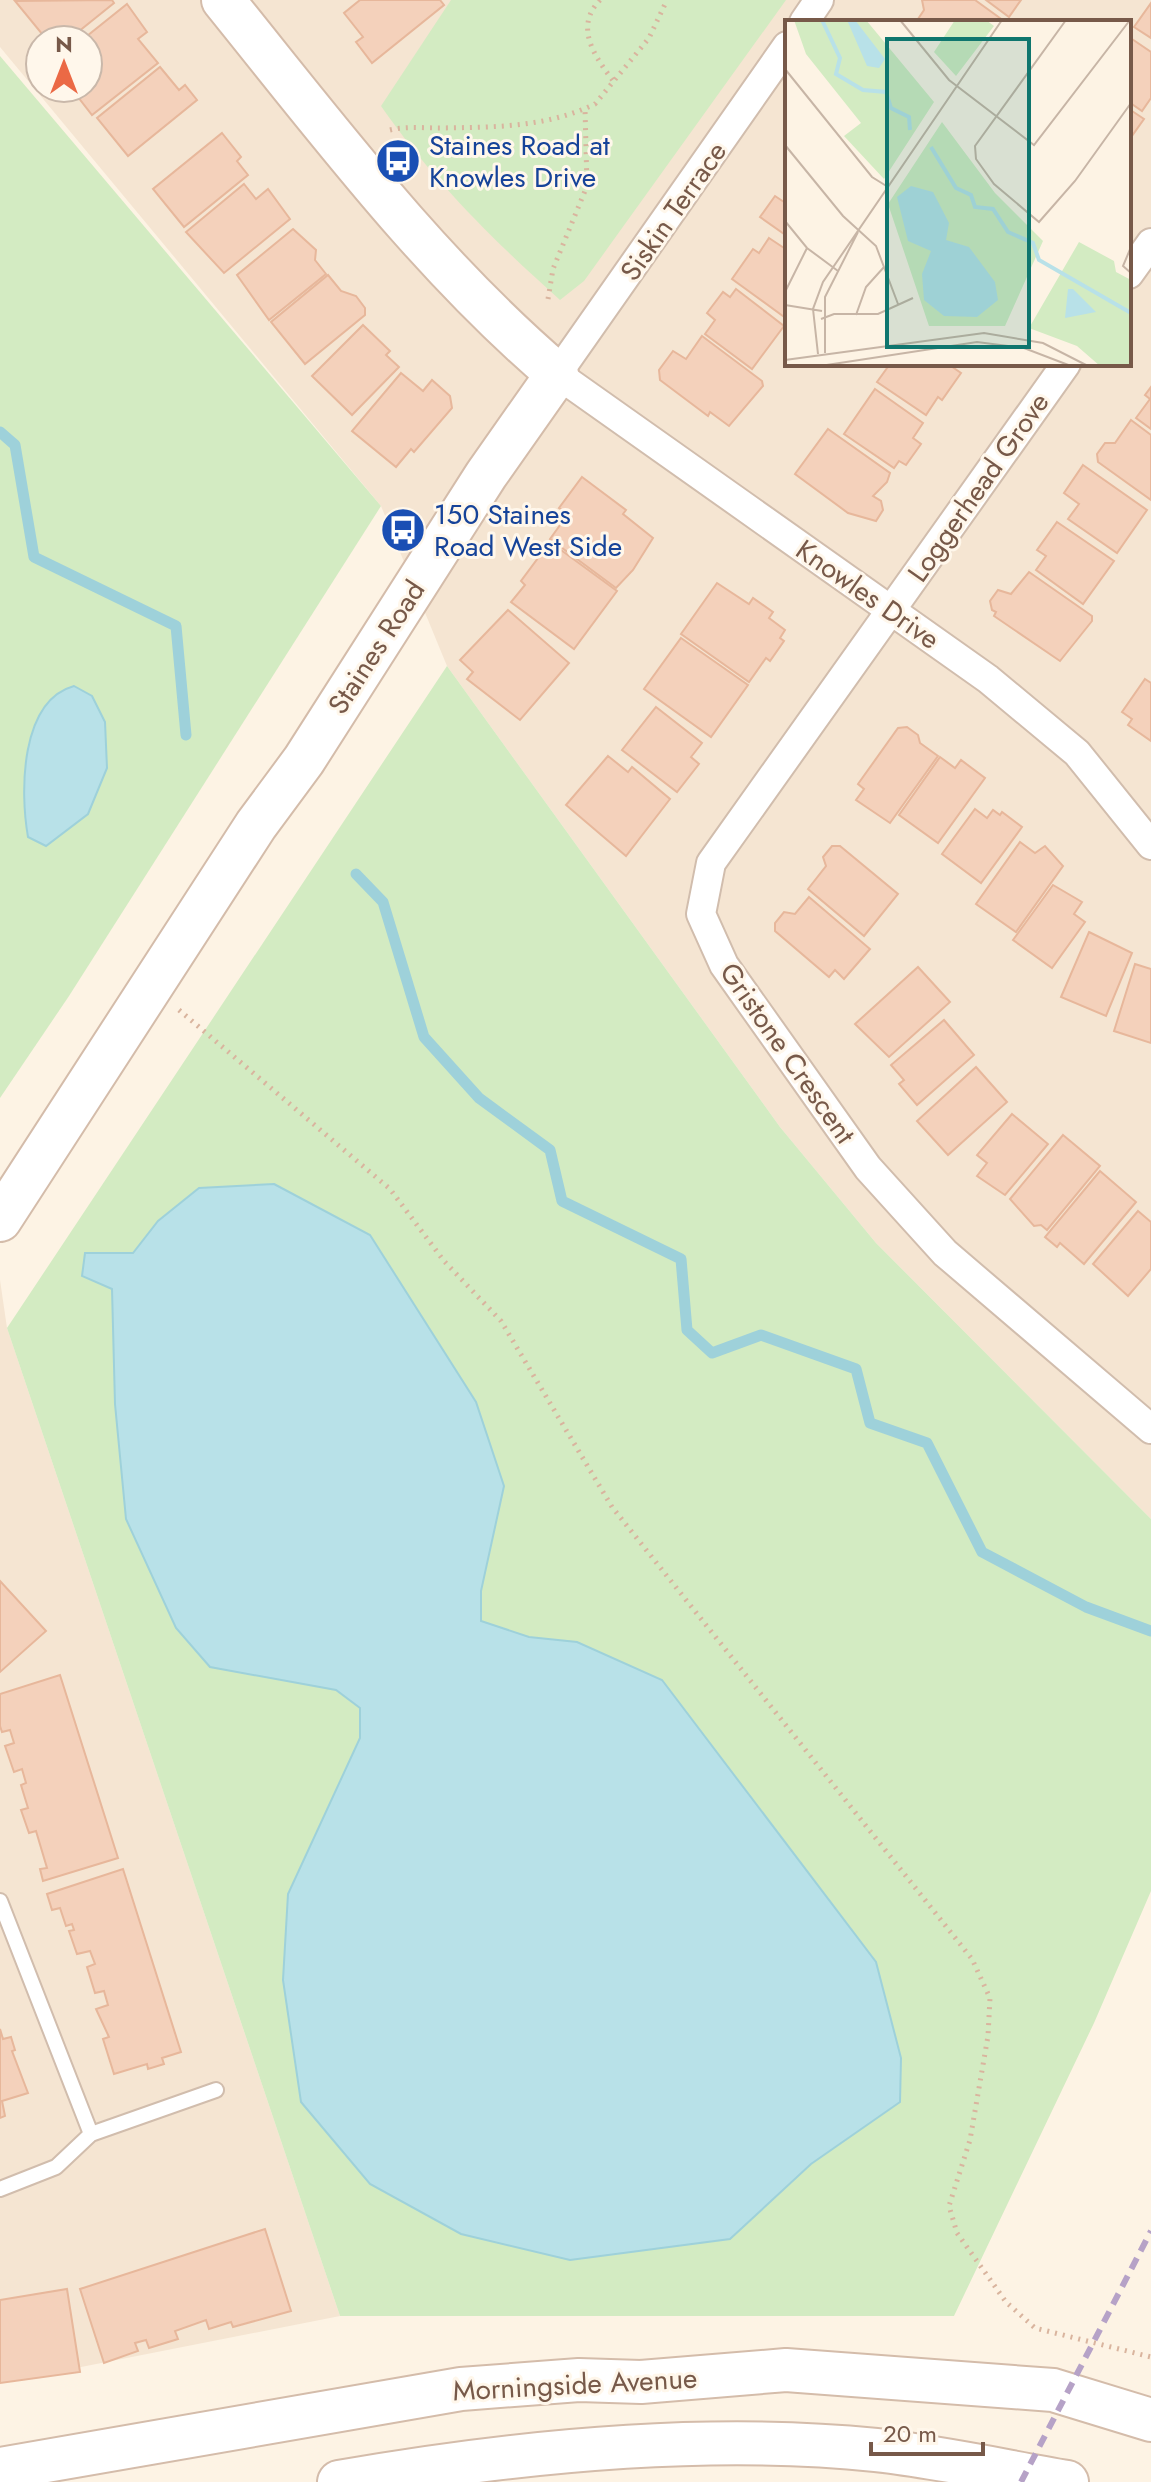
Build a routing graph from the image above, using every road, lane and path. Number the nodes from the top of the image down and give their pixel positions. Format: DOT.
graph roads {
  1 [pos="223,0"];
  2 [pos="600,0"];
  3 [pos="667,0"];
  4 [pos="819,0"];
  5 [pos="805,20"];
  6 [pos="785,49"];
  7 [pos="614,82"];
  8 [pos="585,109"];
  9 [pos="390,130"];
  10 [pos="1151,243"];
  11 [pos="1131,271"];
  12 [pos="548,299"];
  13 [pos="1065,366"];
  14 [pos="557,374"];
  15 [pos="890,609"];
  16 [pos="1151,845"];
  17 [pos="150,989"];
  18 [pos="6,1200"];
  19 [pos="1151,1429"];
  20 [pos="0,1901"];
  21 [pos="216,2090"];
  22 [pos="91,2134"];
  23 [pos="0,2189"];
  24 [pos="1151,2357"];
  25 [pos="1151,2420"];
  26 [pos="0,2469"];
  27 [pos="339,2482"];
  28 [pos="1067,2482"];
  1 -- 14 [label="main road"];
  2 -- 7 [label="path"];
  3 -- 7 [label="path"];
  4 -- 5 [label="street"];
  6 -- 14 [label="street, Siskin Terrace"];
  7 -- 8 [label="path"];
  8 -- 9 [label="path"];
  8 -- 12 [label="path"];
  10 -- 11 [label="street"];
  13 -- 15 [label="street, Loggerhead Grove"];
  14 -- 15 [label="street, Knowles Drive"];
  14 -- 17 [label="main road, Staines Road"];
  15 -- 16 [label="street, Knowles Drive"];
  15 -- 19 [label="street, Gristone Crescent"];
  17 -- 18 [label="main road, Staines Road"];
  17 -- 24 [label="path"];
  20 -- 22 [label="lane"];
  21 -- 22 [label="lane"];
  22 -- 23 [label="lane"];
  25 -- 26 [label="main road, Morningside Avenue"];
  27 -- 28 [label="main road"];
}
